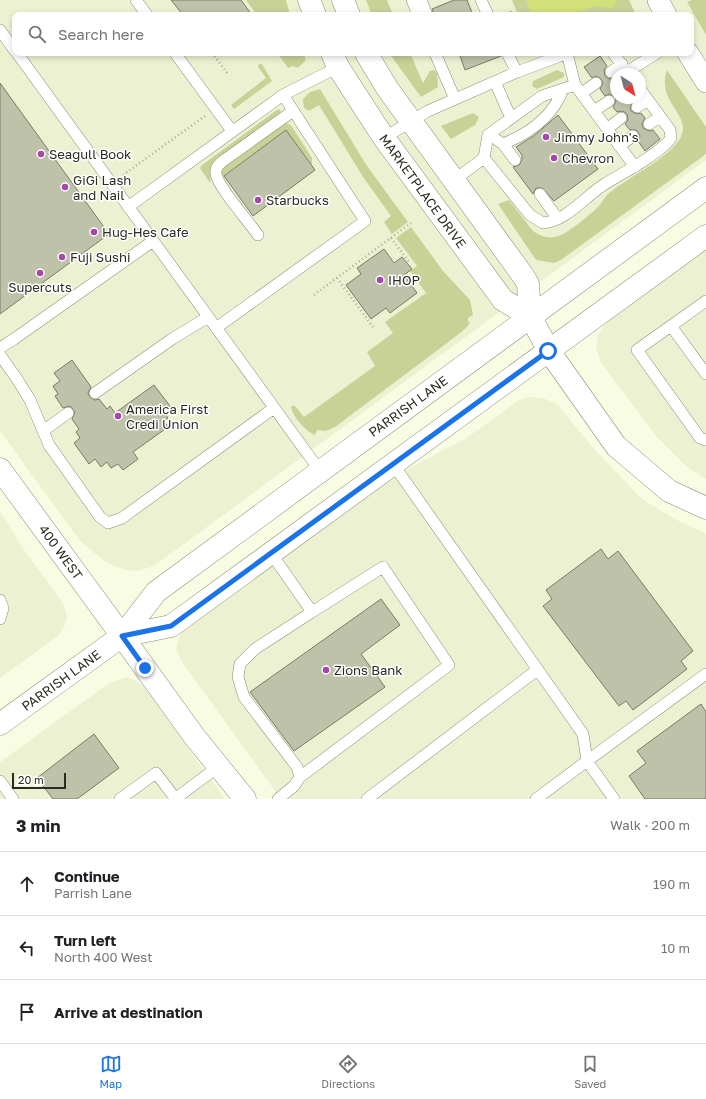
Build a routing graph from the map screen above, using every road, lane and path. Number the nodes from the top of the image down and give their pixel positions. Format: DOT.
graph roads {
  1 [pos="136,0"];
  2 [pos="309,0"];
  3 [pos="343,0"];
  4 [pos="412,0"];
  5 [pos="421,0"];
  6 [pos="481,0"];
  7 [pos="513,9"];
  8 [pos="145,12"];
  9 [pos="314,12"];
  10 [pos="348,12"];
  11 [pos="417,12"];
  12 [pos="426,12"];
  13 [pos="487,12"];
  14 [pos="510,12"];
  15 [pos="0,30"];
  16 [pos="12,46"];
  17 [pos="19,56"];
  18 [pos="177,56"];
  19 [pos="214,56"];
  20 [pos="368,56"];
  21 [pos="438,56"];
  22 [pos="508,56"];
  23 [pos="559,56"];
  24 [pos="568,56"];
  25 [pos="615,56"];
  26 [pos="652,56"];
  27 [pos="690,56"];
  28 [pos="335,60"];
  29 [pos="624,68"];
  30 [pos="630,68"];
  31 [pos="516,72"];
  32 [pos="228,74"];
  33 [pos="495,82"];
  34 [pos="706,82"];
  35 [pos="596,83"];
  36 [pos="563,89"];
  37 [pos="578,89"];
  38 [pos="283,95"];
  39 [pos="646,97"];
  40 [pos="455,99"];
  41 [pos="648,100"];
  42 [pos="608,101"];
  43 [pos="637,107"];
  44 [pos="293,111"];
  45 [pos="594,111"];
  46 [pos="207,114"];
  47 [pos="660,117"];
  48 [pos="511,118"];
  49 [pos="621,118"];
  50 [pos="412,121"];
  51 [pos="649,124"];
  52 [pos="607,129"];
  53 [pos="232,131"];
  54 [pos="488,135"];
  55 [pos="633,136"];
  56 [pos="384,138"];
  57 [pos="503,144"];
  58 [pos="619,146"];
  59 [pos="484,158"];
  60 [pos="515,160"];
  61 [pos="635,167"];
  62 [pos="122,176"];
  63 [pos="454,180"];
  64 [pos="706,188"];
  65 [pos="540,194"];
  66 [pos="128,207"];
  67 [pos="558,219"];
  68 [pos="412,223"];
  69 [pos="258,235"];
  70 [pos="706,236"];
  71 [pos="391,238"];
  72 [pos="153,241"];
  73 [pos="407,263"];
  74 [pos="336,278"];
  75 [pos="314,295"];
  76 [pos="706,301"];
  77 [pos="530,316"];
  78 [pos="208,317"];
  79 [pos="671,326"];
  80 [pos="373,327"];
  81 [pos="216,328"];
  82 [pos="0,348"];
  83 [pos="548,351"];
  84 [pos="0,355"];
  85 [pos="706,374"];
  86 [pos="96,393"];
  87 [pos="274,408"];
  88 [pos="68,413"];
  89 [pos="42,431"];
  90 [pos="706,440"];
  91 [pos="393,464"];
  92 [pos="0,469"];
  93 [pos="320,471"];
  94 [pos="706,508"];
  95 [pos="271,553"];
  96 [pos="0,600"];
  97 [pos="312,612"];
  98 [pos="0,619"];
  99 [pos="122,636"];
  100 [pos="537,670"];
  101 [pos="706,674"];
  102 [pos="0,724"];
  103 [pos="587,761"];
  104 [pos="219,766"];
  105 [pos="300,777"];
  106 [pos="0,781"];
  107 [pos="13,799"];
  108 [pos="120,799"];
  109 [pos="175,799"];
  110 [pos="245,799"];
  111 [pos="278,799"];
  112 [pos="367,799"];
  113 [pos="536,799"];
  114 [pos="614,799"];
  1 -- 8 [label="lane"];
  2 -- 9 [label="main road"];
  3 -- 10 [label="main road"];
  4 -- 11 [label="lane"];
  5 -- 12 [label="lane"];
  6 -- 13 [label="lane"];
  7 -- 14 [label="path"];
  15 -- 16 [label="lane"];
  17 -- 66 [label="lane"];
  18 -- 53 [label="lane"];
  19 -- 32 [label="path"];
  20 -- 50 [label="main road"];
  21 -- 40 [label="lane"];
  22 -- 31 [label="lane"];
  23 -- 31 [label="lane"];
  24 -- 37 [label="lane"];
  25 -- 29 [label="lane"];
  26 -- 30 [label="lane"];
  27 -- 34 [label="street"];
  28 -- 38 [label="lane"];
  28 -- 56 [label="main road, MARKETPLACE DRIVE"];
  31 -- 33 [label="lane"];
  33 -- 40 [label="lane"];
  33 -- 48 [label="lane"];
  35 -- 37 [label="lane"];
  36 -- 37 [label="lane"];
  36 -- 48 [label="lane"];
  36 -- 57 [label="lane"];
  37 -- 45 [label="lane"];
  38 -- 44 [label="lane"];
  38 -- 53 [label="lane"];
  39 -- 41 [label="lane"];
  40 -- 50 [label="lane"];
  41 -- 43 [label="lane"];
  41 -- 47 [label="lane"];
  42 -- 45 [label="lane"];
  44 -- 69 [label="lane"];
  44 -- 81 [label="lane"];
  45 -- 52 [label="lane"];
  46 -- 62 [label="path"];
  47 -- 51 [label="lane"];
  47 -- 61 [label="lane"];
  48 -- 54 [label="lane"];
  49 -- 52 [label="lane"];
  50 -- 56 [label="lane"];
  50 -- 63 [label="main road"];
  52 -- 58 [label="lane"];
  53 -- 66 [label="lane"];
  54 -- 57 [label="lane"];
  54 -- 59 [label="lane"];
  55 -- 58 [label="lane"];
  56 -- 77 [label="main road, MARKETPLACE DRIVE"];
  57 -- 60 [label="lane"];
  58 -- 61 [label="lane"];
  59 -- 63 [label="lane"];
  59 -- 67 [label="lane"];
  61 -- 67 [label="lane"];
  63 -- 77 [label="main road"];
  64 -- 77 [label="main road, PARRISH LANE"];
  65 -- 67 [label="lane"];
  66 -- 72 [label="lane"];
  68 -- 71 [label="path"];
  70 -- 83 [label="main road, PARRISH LANE"];
  71 -- 73 [label="path"];
  71 -- 74 [label="path"];
  72 -- 78 [label="lane"];
  72 -- 82 [label="lane"];
  74 -- 75 [label="path"];
  74 -- 80 [label="path"];
  76 -- 79 [label="lane"];
  77 -- 83 [label="main road"];
  77 -- 93 [label="main road, PARRISH LANE"];
  78 -- 81 [label="lane"];
  78 -- 86 [label="lane"];
  79 -- 85 [label="lane"];
  79 -- 90 [label="lane"];
  81 -- 87 [label="lane"];
  83 -- 91 [label="main road, PARRISH LANE"];
  83 -- 94 [label="main road"];
  84 -- 89 [label="lane"];
  87 -- 89 [label="lane"];
  87 -- 93 [label="lane"];
  88 -- 89 [label="lane"];
  91 -- 95 [label="main road, PARRISH LANE"];
  91 -- 100 [label="lane"];
  92 -- 99 [label="main road, 400 WEST"];
  93 -- 99 [label="main road, PARRISH LANE"];
  95 -- 97 [label="lane"];
  95 -- 99 [label="main road, PARRISH LANE"];
  96 -- 98 [label="lane"];
  97 -- 105 [label="lane"];
  97 -- 105 [label="lane"];
  99 -- 102 [label="main road, PARRISH LANE"];
  99 -- 104 [label="main road, 400 WEST"];
  100 -- 103 [label="lane"];
  100 -- 112 [label="lane"];
  101 -- 103 [label="lane"];
  103 -- 113 [label="lane"];
  103 -- 114 [label="lane"];
  104 -- 109 [label="lane"];
  104 -- 110 [label="main road"];
  105 -- 111 [label="lane"];
  106 -- 107 [label="lane"];
  108 -- 109 [label="lane"];
}
